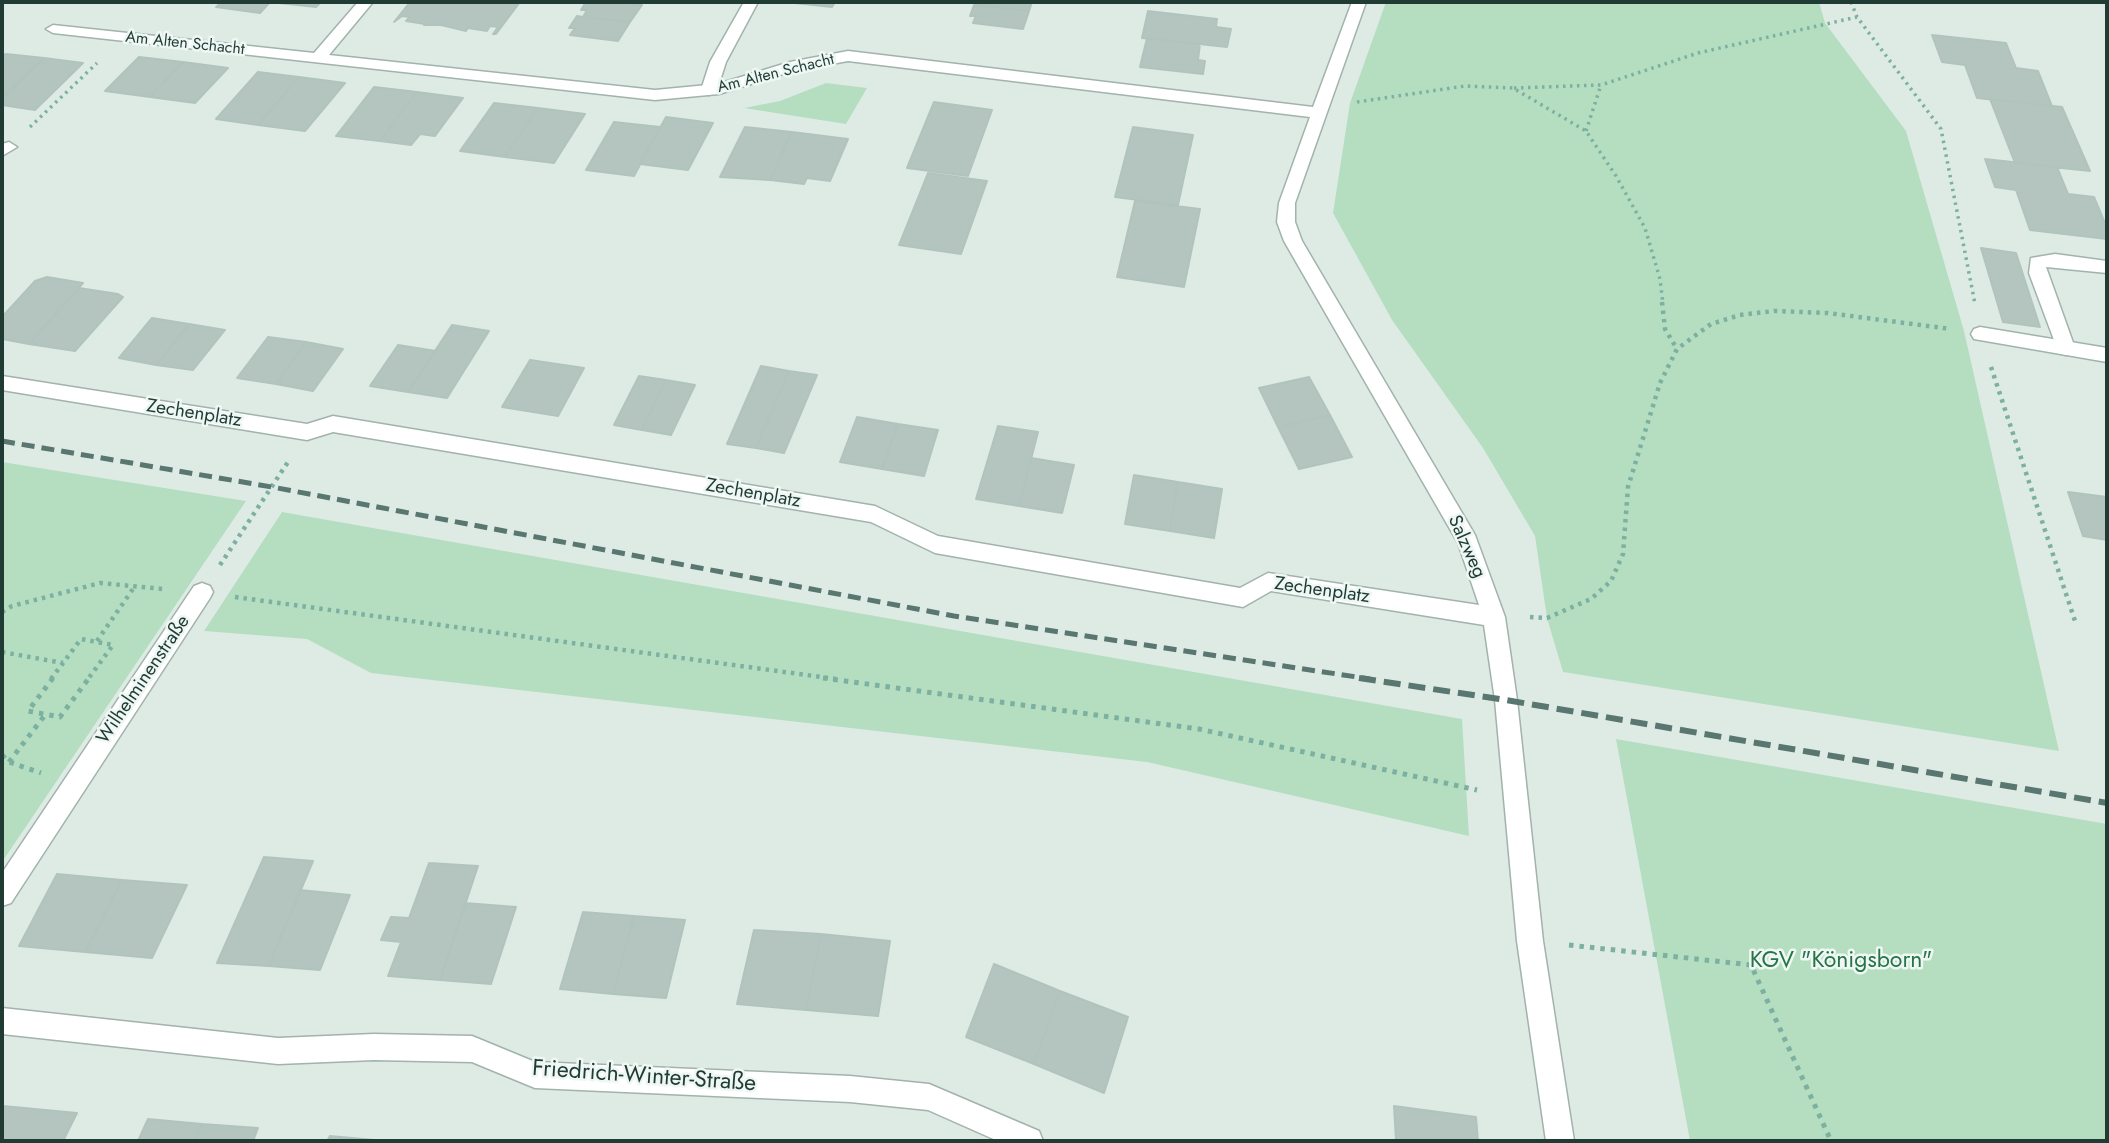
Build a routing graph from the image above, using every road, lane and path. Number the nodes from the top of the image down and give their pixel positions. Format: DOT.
graph roads {
  1 [pos="366,2"];
  2 [pos="751,2"];
  3 [pos="1359,2"];
  4 [pos="1857,17"];
  5 [pos="53,29"];
  6 [pos="124,37"];
  7 [pos="317,58"];
  8 [pos="1601,85"];
  9 [pos="1513,88"];
  10 [pos="709,90"];
  11 [pos="1319,110"];
  12 [pos="1586,131"];
  13 [pos="5,149"];
  14 [pos="2107,267"];
  15 [pos="1980,334"];
  16 [pos="2066,348"];
  17 [pos="1677,349"];
  18 [pos="2107,355"];
  19 [pos="2,383"];
  20 [pos="286,466"];
  21 [pos="135,586"];
  22 [pos="202,592"];
  23 [pos="2,612"];
  24 [pos="1494,617"];
  25 [pos="97,642"];
  26 [pos="2,652"];
  27 [pos="64,663"];
  28 [pos="46,715"];
  29 [pos="9,762"];
  30 [pos="1516,798"];
  31 [pos="2,894"];
  32 [pos="1530,941"];
  33 [pos="2,1021"];
  34 [pos="1029,1141"];
  35 [pos="1560,1141"];
  36 [pos="1831,1141"];
  1 -- 7 [label="street"];
  2 -- 10 [label="street"];
  3 -- 11 [label="street, Salzweg"];
  4 -- 8 [label="path"];
  5 -- 6 [label="street, Am Alten Schacht"];
  6 -- 7 [label="street, Am Alten Schacht"];
  6 -- 13 [label="path"];
  7 -- 10 [label="street, Am Alten Schacht"];
  8 -- 9 [label="path"];
  8 -- 12 [label="path"];
  9 -- 11 [label="path"];
  9 -- 12 [label="path"];
  10 -- 11 [label="street, Am Alten Schacht"];
  11 -- 24 [label="street, Salzweg"];
  12 -- 17 [label="path"];
  14 -- 16 [label="street"];
  15 -- 16 [label="street"];
  15 -- 17 [label="path"];
  16 -- 18 [label="street"];
  17 -- 24 [label="path"];
  19 -- 24 [label="street, Zechenplatz"];
  20 -- 22 [label="path"];
  21 -- 22 [label="path"];
  21 -- 23 [label="path"];
  21 -- 25 [label="path"];
  22 -- 30 [label="path"];
  22 -- 31 [label="street, Wilhelminenstraße"];
  24 -- 30 [label="street, Salzweg"];
  25 -- 27 [label="path"];
  25 -- 28 [label="path"];
  26 -- 27 [label="path"];
  27 -- 28 [label="path"];
  28 -- 29 [label="path"];
  30 -- 32 [label="street, Salzweg"];
  32 -- 35 [label="street, Salzweg"];
  32 -- 36 [label="path"];
  33 -- 34 [label="street, Friedrich-Winter-Straße"];
}
